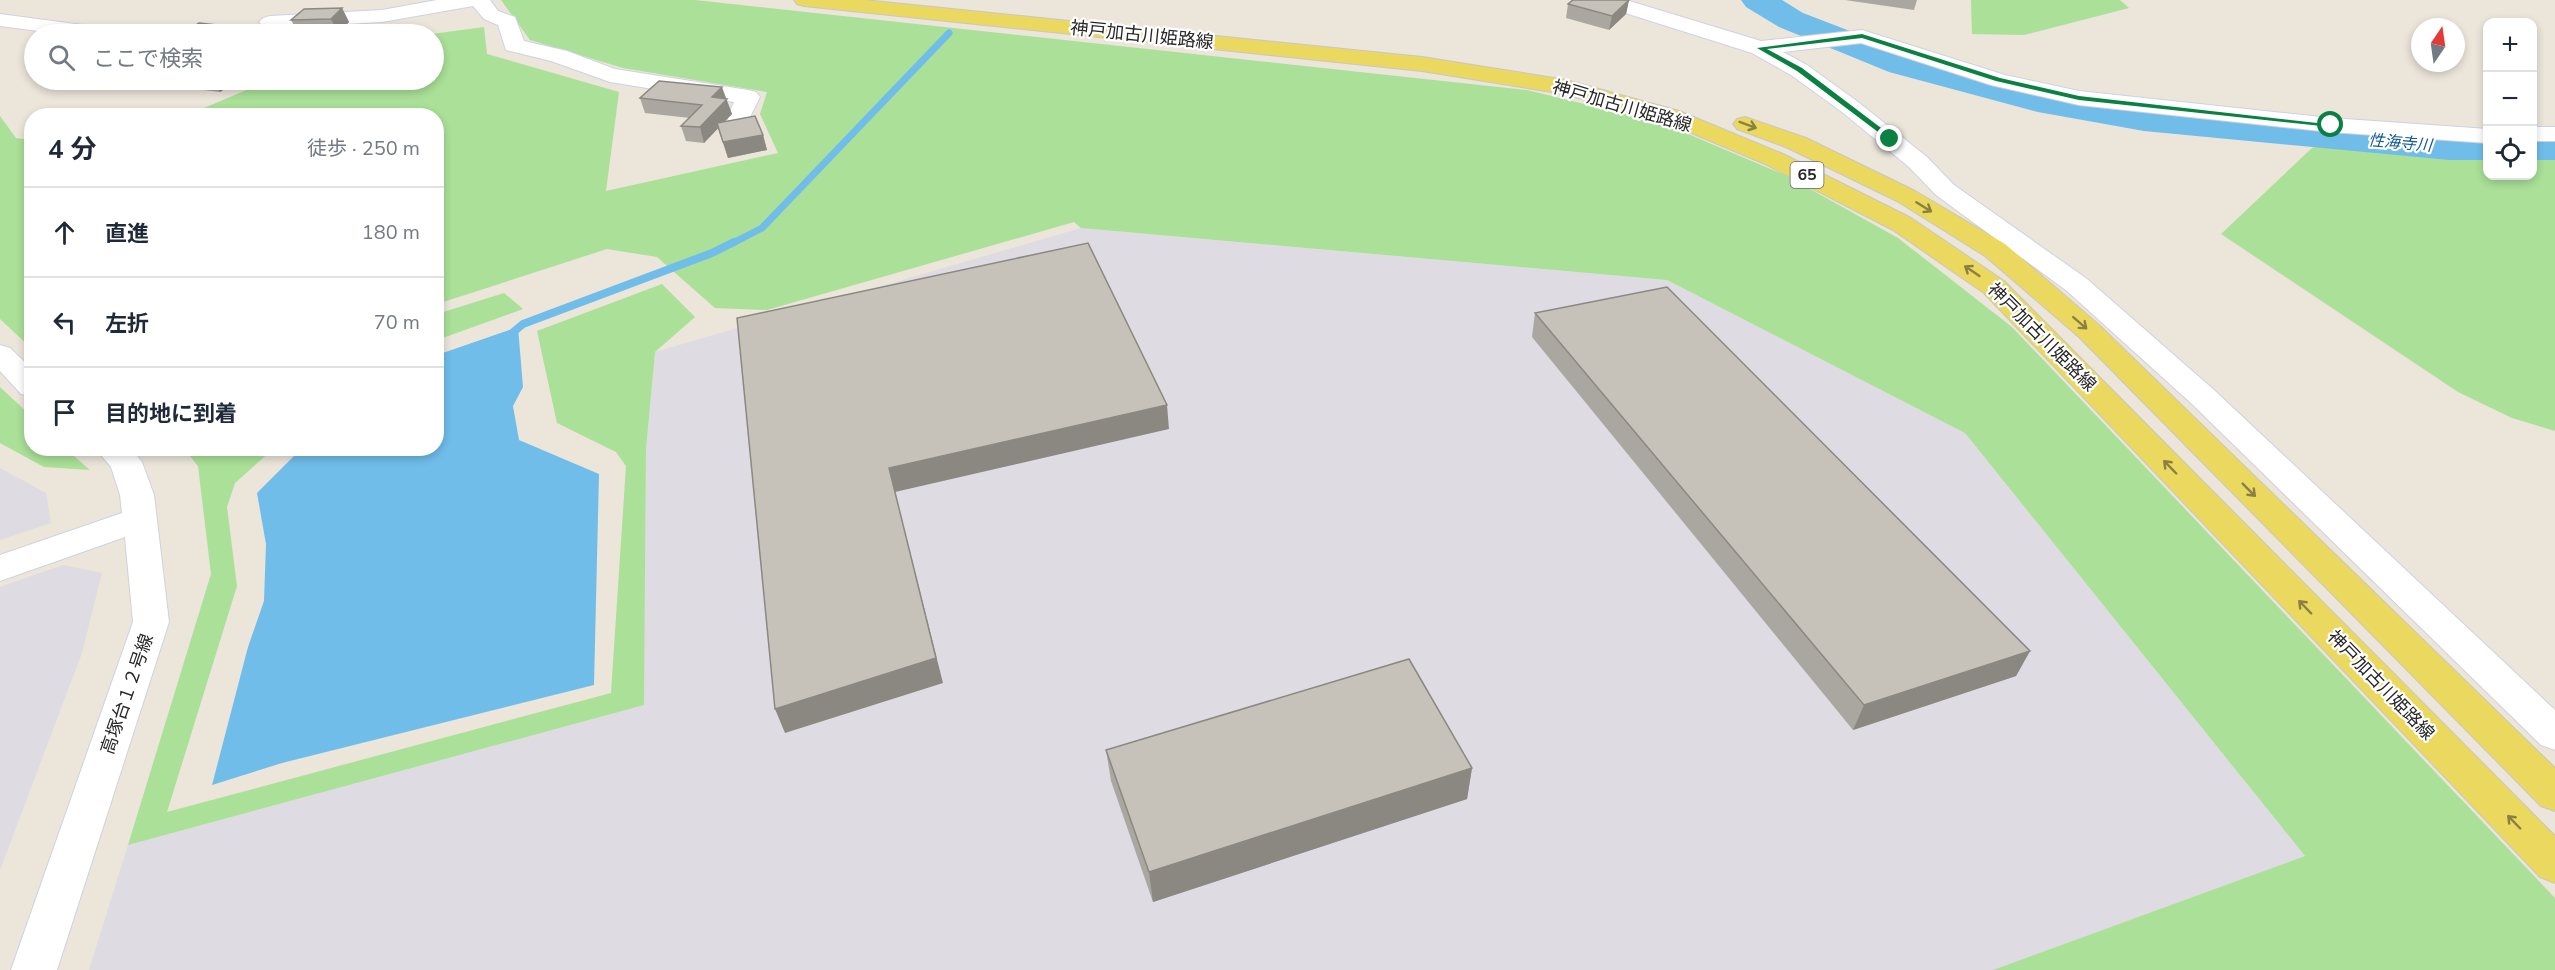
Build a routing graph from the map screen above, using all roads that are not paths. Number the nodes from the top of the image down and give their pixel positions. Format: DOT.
graph roads {
  1 [pos="472,0"];
  2 [pos="479,0"];
  3 [pos="804,0"];
  4 [pos="945,0"];
  5 [pos="1604,0"];
  6 [pos="0,20"];
  7 [pos="270,22"];
  8 [pos="30,24"];
  9 [pos="1760,48"];
  10 [pos="739,118"];
  11 [pos="2537,134"];
  12 [pos="2555,134"];
  13 [pos="2483,136"];
  14 [pos="0,354"];
  15 [pos="24,379"];
  16 [pos="120,456"];
  17 [pos="140,519"];
  18 [pos="0,568"];
  19 [pos="2555,734"];
  20 [pos="2555,794"];
  21 [pos="2555,864"];
  22 [pos="34,970"];
  1 -- 7 [label="street"];
  2 -- 10 [label="street"];
  21 -- 3 [label="main road, 神戸加古川姫路線 / 65, one-way"];
  4 -- 20 [label="main road, 神戸加古川姫路線 / 65, one-way"];
  5 -- 9 [label="street"];
  6 -- 8 [label="street"];
  9 -- 13 [label="street"];
  9 -- 19 [label="street"];
  11 -- 12 [label="street"];
  14 -- 15 [label="street"];
  16 -- 17 [label="street, 高塚台１２号線"];
  17 -- 18 [label="street"];
  17 -- 22 [label="street, 高塚台１２号線"];
}
